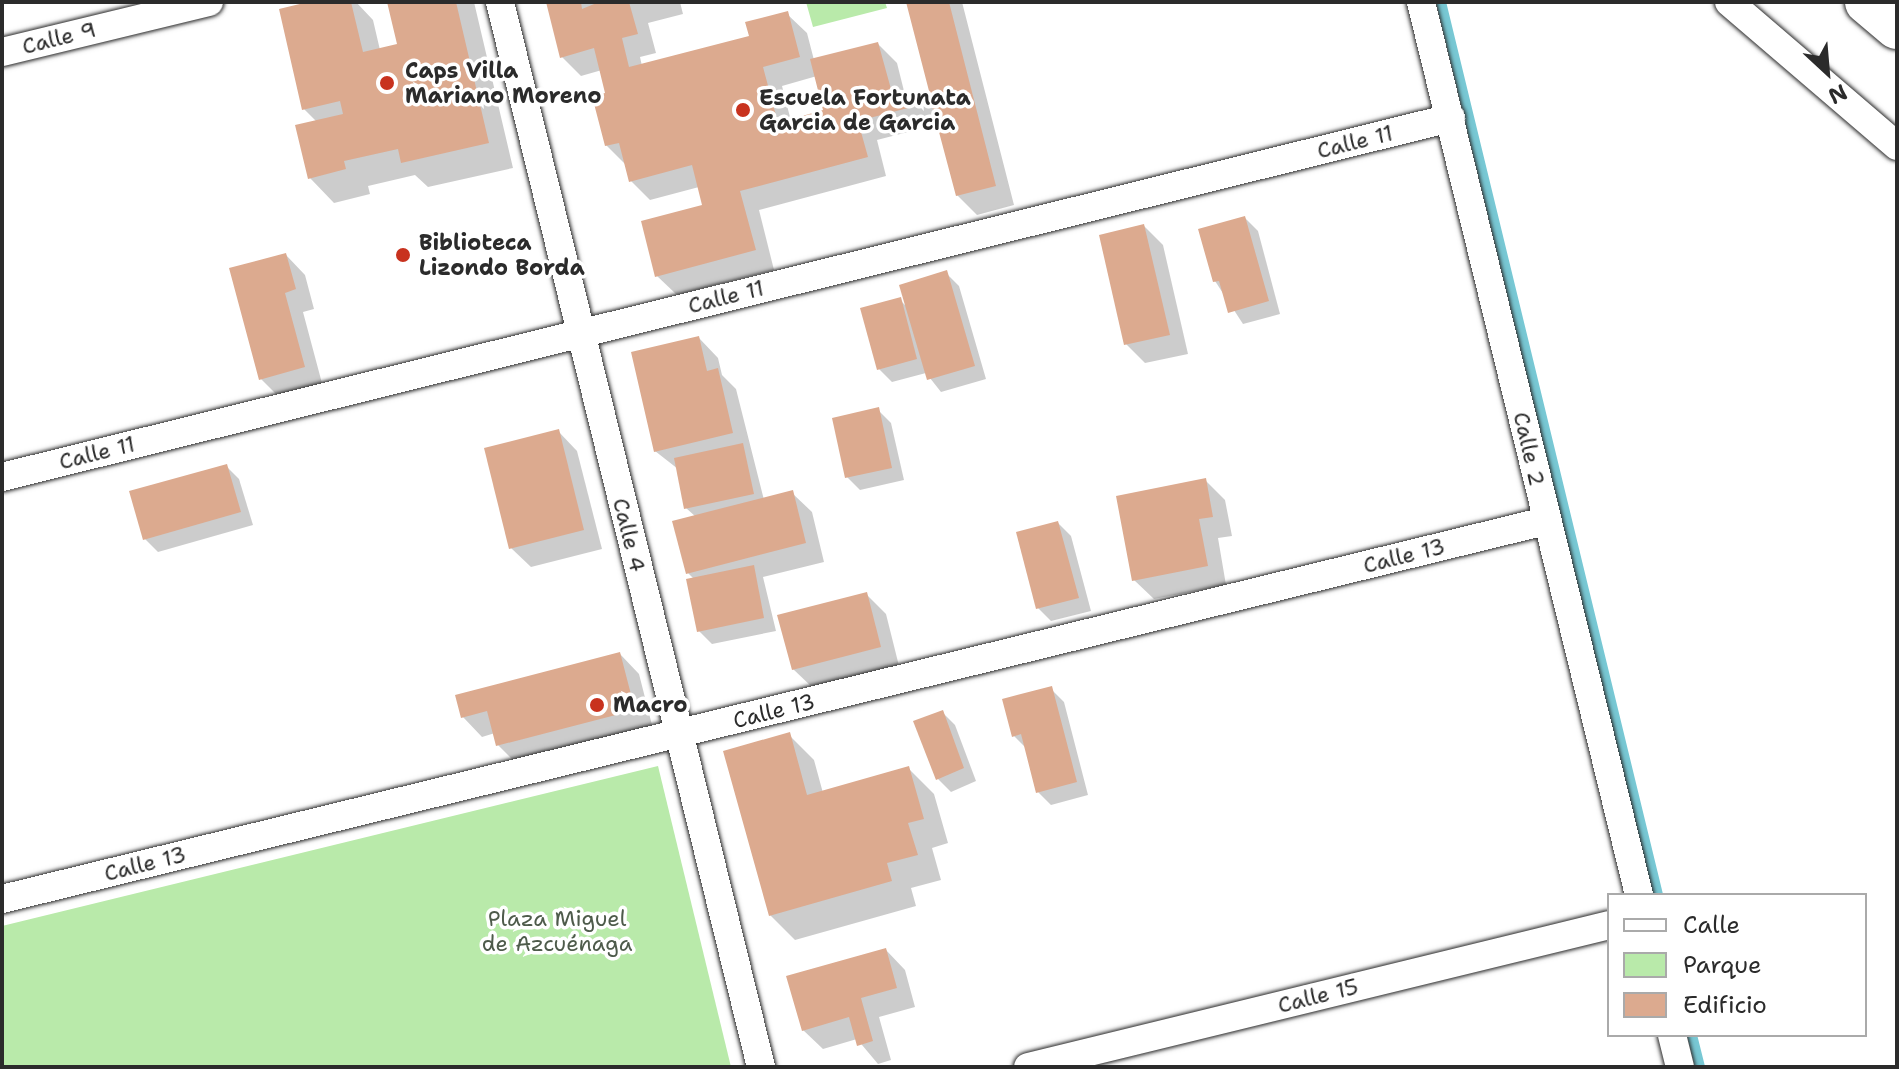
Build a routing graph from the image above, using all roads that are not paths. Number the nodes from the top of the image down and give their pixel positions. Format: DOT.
graph roads {
  1 [pos="209,2"];
  2 [pos="500,2"];
  3 [pos="1421,2"];
  4 [pos="1729,2"];
  5 [pos="1867,2"];
  6 [pos="1897,27"];
  7 [pos="2,52"];
  8 [pos="1451,118"];
  9 [pos="1897,146"];
  10 [pos="579,334"];
  11 [pos="2,477"];
  12 [pos="1546,521"];
  13 [pos="678,734"];
  14 [pos="1639,893"];
  15 [pos="2,899"];
  16 [pos="1607,925"];
  17 [pos="1672,1037"];
  18 [pos="761,1067"];
  19 [pos="1028,1067"];
  20 [pos="1680,1067"];
  1 -- 7 [label="street, Calle 9"];
  2 -- 10 [label="street, Calle 4"];
  3 -- 8 [label="street, Calle 2"];
  4 -- 9 [label="street"];
  5 -- 6 [label="highway"];
  8 -- 10 [label="street, Calle 11"];
  8 -- 12 [label="street, Calle 2"];
  10 -- 11 [label="street, Calle 11"];
  10 -- 13 [label="street, Calle 4"];
  12 -- 13 [label="street, Calle 13"];
  12 -- 14 [label="street, Calle 2"];
  13 -- 15 [label="street, Calle 13"];
  13 -- 18 [label="street, Calle 4"];
  16 -- 19 [label="street, Calle 15"];
  17 -- 20 [label="street"];
}
